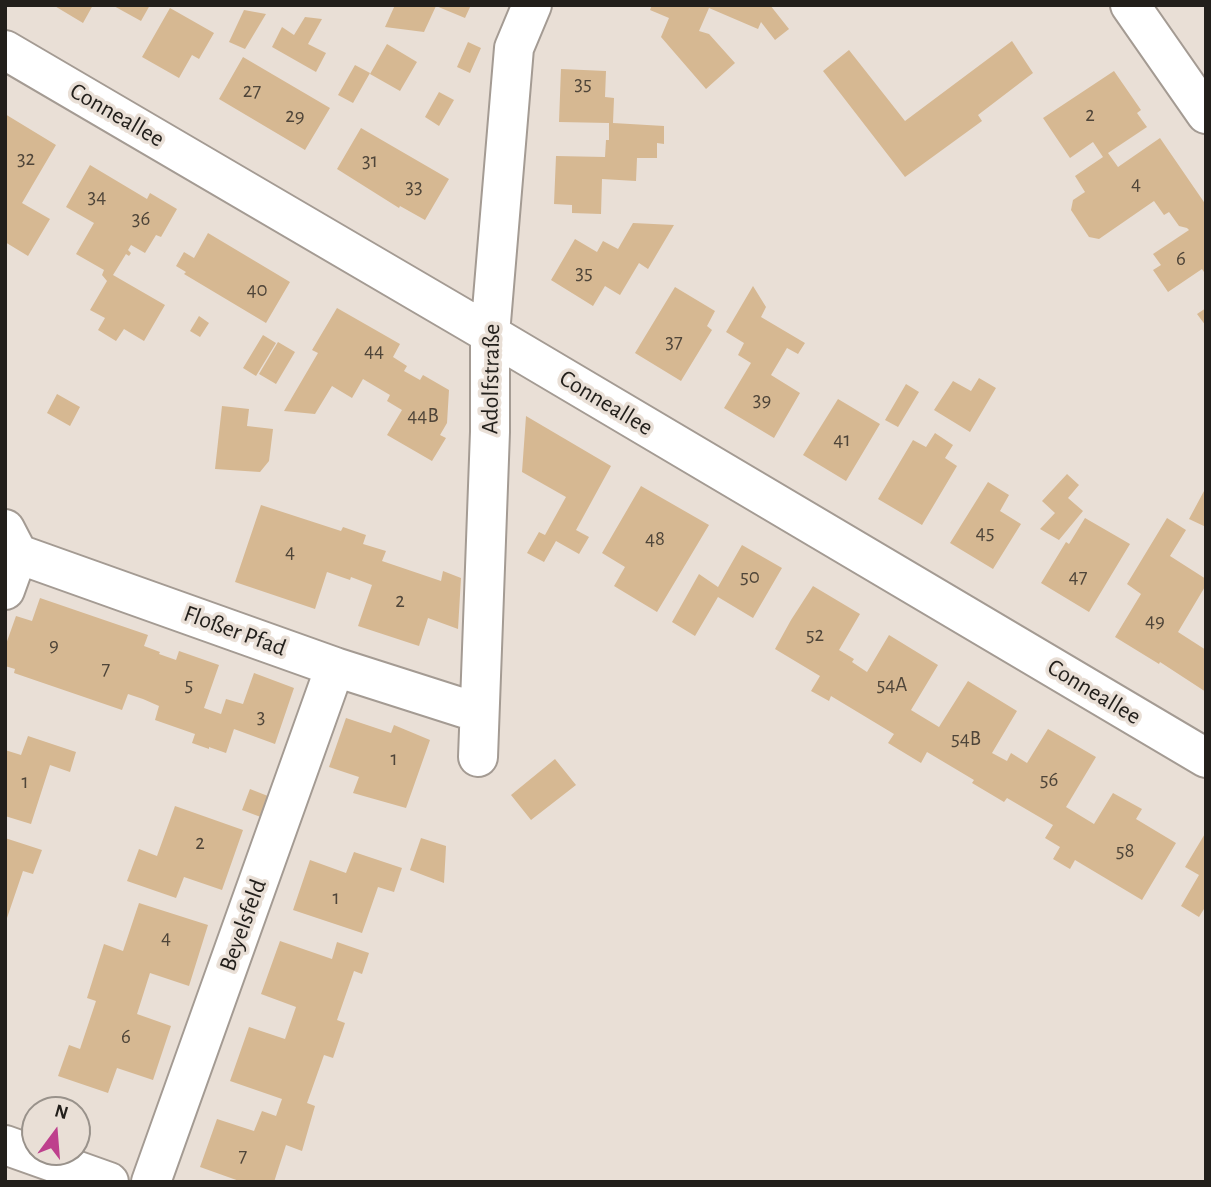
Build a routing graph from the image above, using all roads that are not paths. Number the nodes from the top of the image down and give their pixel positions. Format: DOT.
graph roads {
  1 [pos="532,5"];
  2 [pos="1130,5"];
  3 [pos="5,50"];
  4 [pos="1206,114"];
  5 [pos="490,334"];
  6 [pos="12,541"];
  7 [pos="5,590"];
  8 [pos="335,667"];
  9 [pos="479,713"];
  10 [pos="478,757"];
  11 [pos="1206,758"];
  12 [pos="5,1145"];
  13 [pos="109,1182"];
  14 [pos="151,1182"];
  1 -- 5 [label="street, Adolfstraße"];
  2 -- 4 [label="street"];
  3 -- 5 [label="street, Conneallee"];
  5 -- 9 [label="street, Adolfstraße"];
  5 -- 11 [label="street, Conneallee"];
  6 -- 7 [label="street"];
  6 -- 8 [label="street, Floßer Pfad"];
  8 -- 9 [label="street, Floßer Pfad"];
  8 -- 14 [label="street, Beyelsfeld"];
  9 -- 10 [label="street, Adolfstraße"];
  12 -- 13 [label="street"];
}
